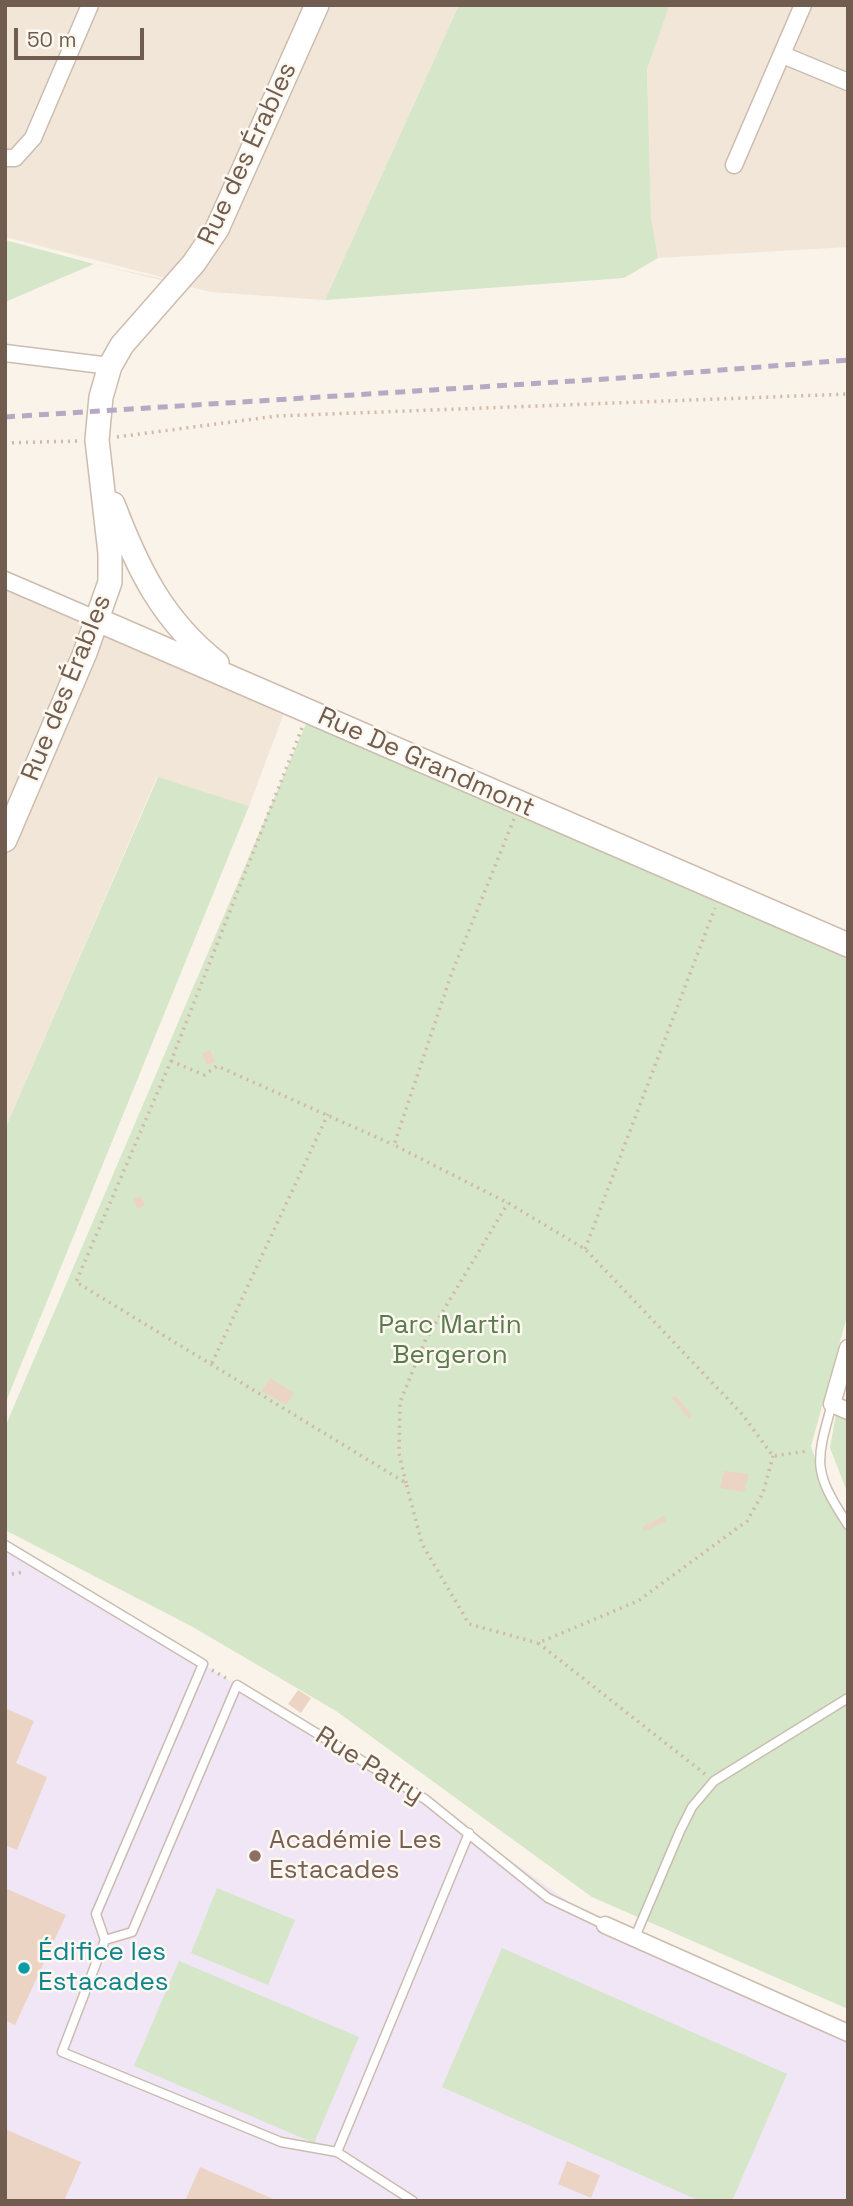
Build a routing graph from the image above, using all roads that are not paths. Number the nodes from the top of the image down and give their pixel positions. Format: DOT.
graph roads {
  1 [pos="90,5"];
  2 [pos="317,5"];
  3 [pos="803,5"];
  4 [pos="783,55"];
  5 [pos="848,82"];
  6 [pos="5,158"];
  7 [pos="734,165"];
  8 [pos="5,353"];
  9 [pos="110,366"];
  10 [pos="99,466"];
  11 [pos="5,580"];
  12 [pos="98,620"];
  13 [pos="241,682"];
  14 [pos="12,806"];
  15 [pos="5,840"];
  16 [pos="848,945"];
  17 [pos="848,1348"];
  18 [pos="832,1404"];
  19 [pos="848,1411"];
  20 [pos="848,1525"];
  21 [pos="5,1545"];
  22 [pos="848,1698"];
  23 [pos="468,1833"];
  24 [pos="605,1925"];
  25 [pos="635,1937"];
  26 [pos="105,1940"];
  27 [pos="848,2033"];
  28 [pos="337,2152"];
  29 [pos="413,2201"];
  1 -- 6 [label="street"];
  2 -- 9 [label="street, Rue des Érables"];
  3 -- 4 [label="street"];
  4 -- 5 [label="street"];
  4 -- 7 [label="street"];
  8 -- 9 [label="street"];
  9 -- 10 [label="street, Rue des Érables"];
  10 -- 12 [label="street, Rue des Érables"];
  10 -- 13 [label="street"];
  11 -- 12 [label="street, Rue De Grandmont"];
  12 -- 13 [label="street, Rue De Grandmont"];
  12 -- 14 [label="street, Rue des Érables"];
  13 -- 16 [label="street, Rue De Grandmont"];
  14 -- 15 [label="street, Rue des Érables"];
  17 -- 18 [label="street"];
  18 -- 19 [label="street"];
  18 -- 20 [label="lane"];
  21 -- 26 [label="lane"];
  22 -- 25 [label="lane"];
  23 -- 24 [label="lane, Rue Patry"];
  23 -- 26 [label="lane, Rue Patry"];
  23 -- 28 [label="lane"];
  24 -- 25 [label="street, Rue Patry"];
  25 -- 27 [label="street, Rue Patry"];
  26 -- 28 [label="lane"];
  28 -- 29 [label="lane"];
}
